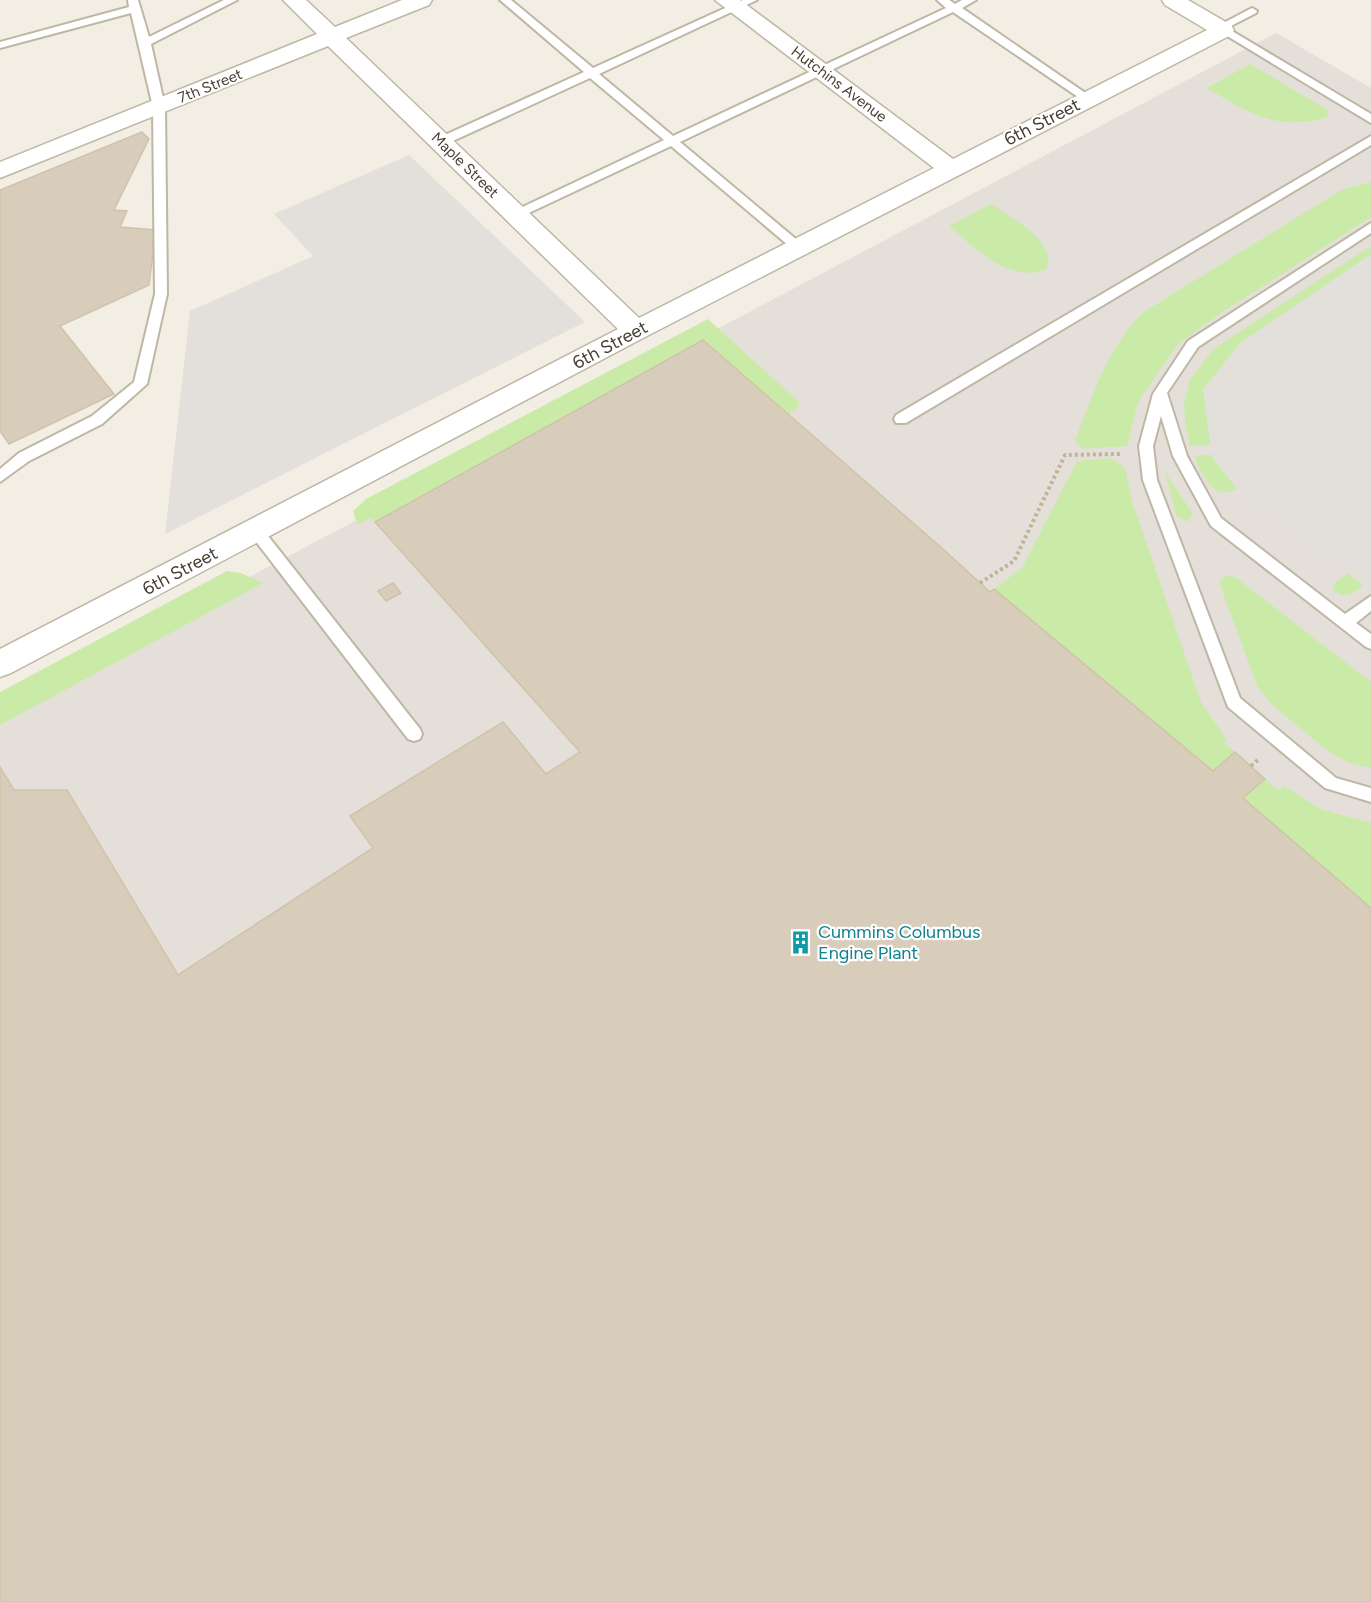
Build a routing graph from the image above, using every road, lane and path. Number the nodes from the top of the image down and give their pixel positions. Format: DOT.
graph roads {
  1 [pos="232,0"];
  2 [pos="294,0"];
  3 [pos="421,0"];
  4 [pos="505,0"];
  5 [pos="942,0"];
  6 [pos="971,0"];
  7 [pos="1173,0"];
  8 [pos="738,2"];
  9 [pos="135,4"];
  10 [pos="954,8"];
  11 [pos="1252,11"];
  12 [pos="1221,29"];
  13 [pos="332,36"];
  14 [pos="145,43"];
  15 [pos="0,45"];
  16 [pos="819,70"];
  17 [pos="591,71"];
  18 [pos="1088,99"];
  19 [pos="159,107"];
  20 [pos="1371,119"];
  21 [pos="1371,140"];
  22 [pos="673,141"];
  23 [pos="440,142"];
  24 [pos="951,169"];
  25 [pos="0,171"];
  26 [pos="516,215"];
  27 [pos="1371,227"];
  28 [pos="799,248"];
  29 [pos="636,331"];
  30 [pos="1160,394"];
  31 [pos="901,419"];
  32 [pos="1124,454"];
  33 [pos="0,477"];
  34 [pos="256,531"];
  35 [pos="980,583"];
  36 [pos="1371,602"];
  37 [pos="1345,623"];
  38 [pos="1371,644"];
  39 [pos="0,664"];
  40 [pos="414,734"];
  41 [pos="1262,757"];
  42 [pos="1251,766"];
  43 [pos="1371,795"];
  1 -- 14 [label="lane"];
  2 -- 13 [label="street, Maple Street"];
  3 -- 13 [label="street, 7th Street"];
  4 -- 17 [label="lane"];
  5 -- 10 [label="lane"];
  6 -- 10 [label="lane"];
  7 -- 12 [label="street"];
  8 -- 16 [label="street, Hutchins Avenue"];
  8 -- 17 [label="lane"];
  9 -- 14 [label="lane"];
  9 -- 15 [label="lane"];
  10 -- 16 [label="lane"];
  10 -- 18 [label="lane"];
  11 -- 12 [label="lane"];
  12 -- 18 [label="street, 6th Street"];
  12 -- 20 [label="lane"];
  13 -- 19 [label="street, 7th Street"];
  13 -- 23 [label="street, Maple Street"];
  14 -- 19 [label="lane"];
  16 -- 22 [label="lane"];
  16 -- 24 [label="street, Hutchins Avenue"];
  17 -- 22 [label="lane"];
  17 -- 23 [label="lane"];
  18 -- 24 [label="street, 6th Street"];
  19 -- 25 [label="street, 7th Street"];
  19 -- 33 [label="lane"];
  21 -- 31 [label="lane"];
  22 -- 26 [label="lane"];
  22 -- 28 [label="lane"];
  23 -- 26 [label="street, Maple Street"];
  24 -- 28 [label="street, 6th Street"];
  26 -- 29 [label="street, Maple Street"];
  27 -- 30 [label="lane"];
  28 -- 29 [label="street, 6th Street"];
  29 -- 34 [label="street, 6th Street"];
  30 -- 37 [label="lane"];
  30 -- 43 [label="lane"];
  32 -- 35 [label="path"];
  34 -- 39 [label="street, 6th Street"];
  34 -- 40 [label="lane"];
  36 -- 37 [label="lane"];
  37 -- 38 [label="lane"];
  41 -- 42 [label="path"];
}
